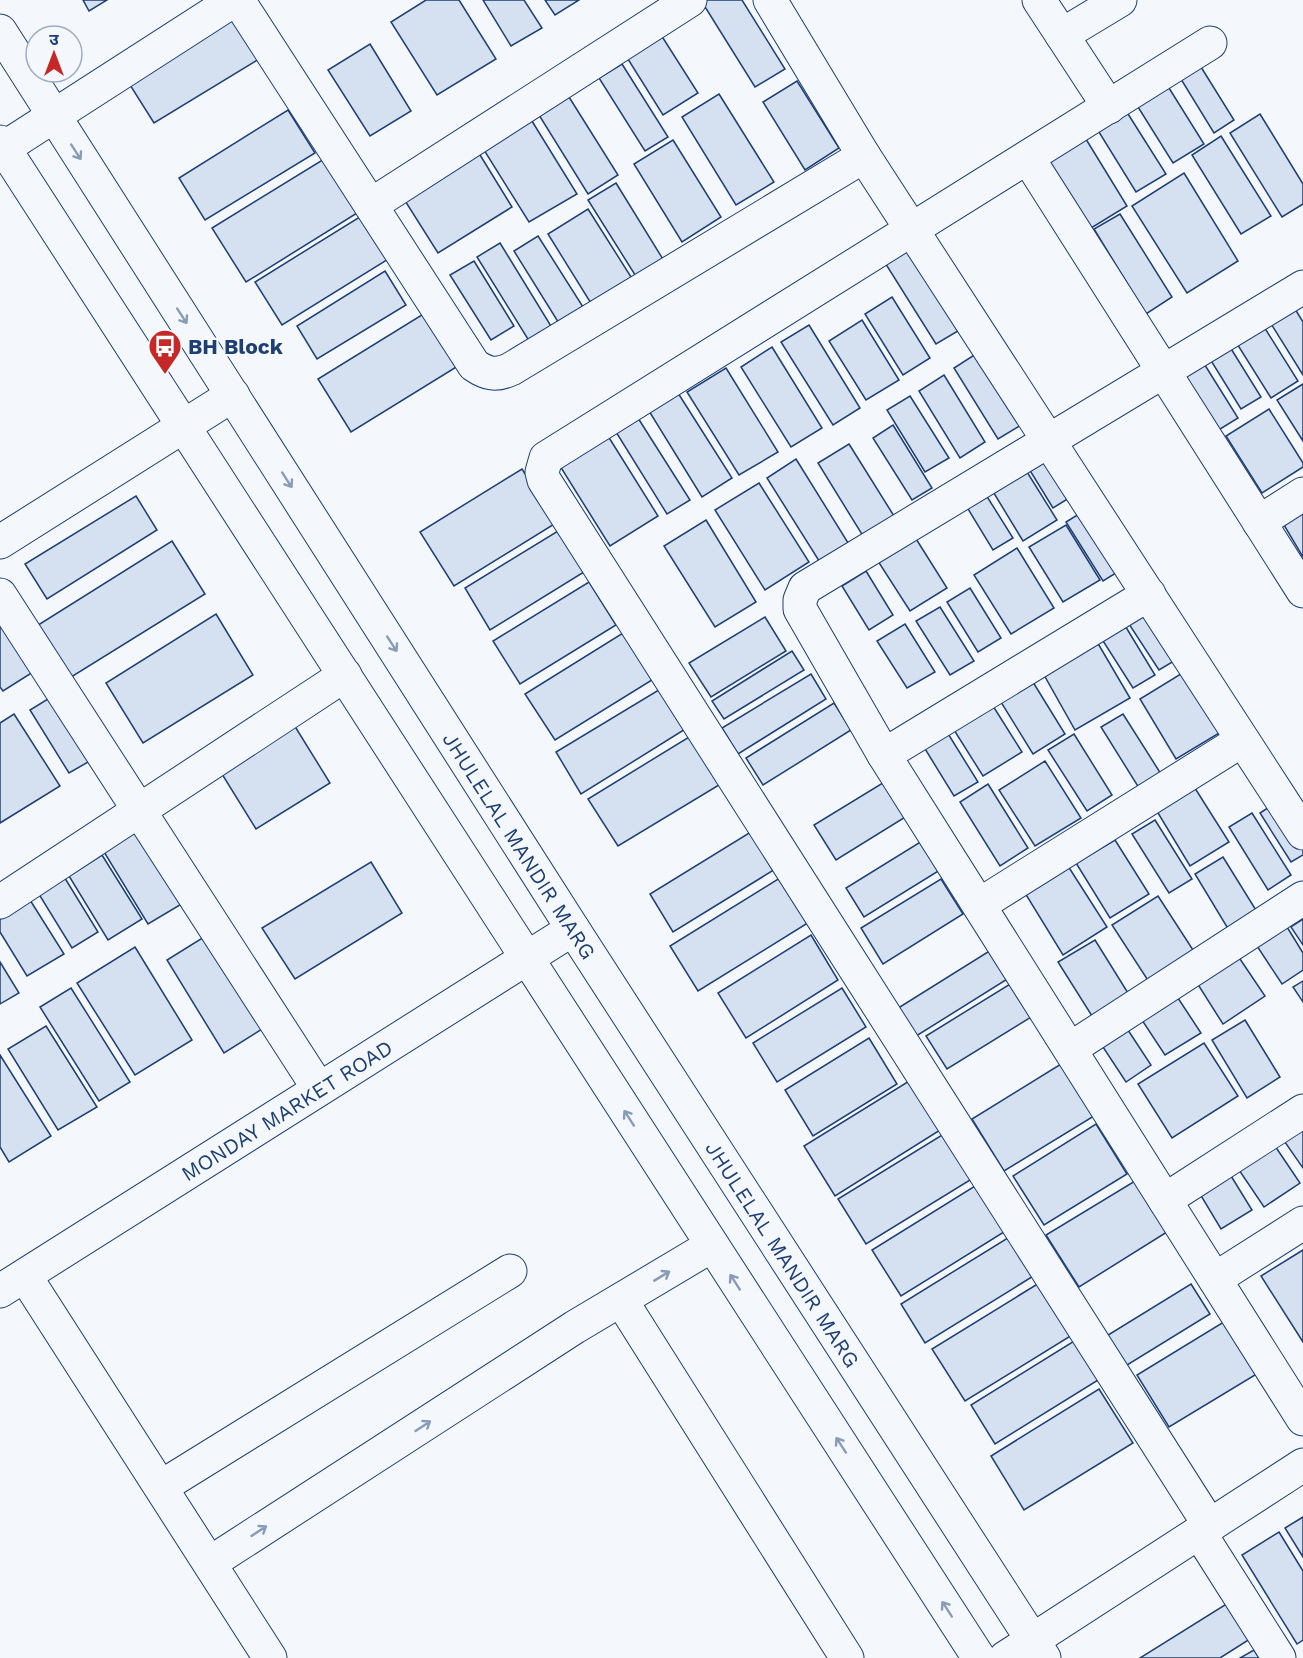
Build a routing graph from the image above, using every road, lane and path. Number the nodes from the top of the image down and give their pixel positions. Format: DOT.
graph roads {
  1 [pos="236,0"];
  2 [pos="690,0"];
  3 [pos="770,0"];
  4 [pos="1039,0"];
  5 [pos="1120,0"];
  6 [pos="0,31"];
  7 [pos="1062,35"];
  8 [pos="1210,43"];
  9 [pos="1109,107"];
  10 [pos="54,116"];
  11 [pos="864,156"];
  12 [pos="1028,158"];
  13 [pos="5,159"];
  14 [pos="371,205"];
  15 [pos="913,231"];
  16 [pos="1303,287"];
  17 [pos="1162,372"];
  18 [pos="233,395"];
  19 [pos="184,426"];
  20 [pos="1050,441"];
  21 [pos="1303,494"];
  22 [pos="1259,522"];
  23 [pos="0,542"];
  24 [pos="1303,591"];
  25 [pos="1149,594"];
  26 [pos="0,595"];
  27 [pos="345,675"];
  28 [pos="1241,741"];
  29 [pos="884,755"];
  30 [pos="140,810"];
  31 [pos="1303,833"];
  32 [pos="1303,898"];
  33 [pos="0,902"];
  34 [pos="979,905"];
  35 [pos="573,929"];
  36 [pos="525,959"];
  37 [pos="1070,1049"];
  38 [pos="319,1089"];
  39 [pos="1303,1111"];
  40 [pos="1165,1200"];
  41 [pos="1303,1223"];
  42 [pos="711,1246"];
  43 [pos="510,1270"];
  44 [pos="1215,1279"];
  45 [pos="12,1283"];
  46 [pos="621,1300"];
  47 [pos="1303,1419"];
  48 [pos="1303,1465"];
  49 [pos="161,1487"];
  50 [pos="1204,1529"];
  51 [pos="210,1563"];
  52 [pos="1038,1649"];
  53 [pos="270,1658"];
  54 [pos="847,1658"];
  55 [pos="979,1658"];
  56 [pos="1005,1658"];
  57 [pos="1279,1658"];
  1 -- 10 [label="street"];
  1 -- 14 [label="street"];
  2 -- 14 [label="street"];
  3 -- 11 [label="street"];
  4 -- 7 [label="street"];
  5 -- 7 [label="street"];
  6 -- 10 [label="street, JHULELAL MANDIR MARG"];
  7 -- 9 [label="street"];
  8 -- 9 [label="street"];
  9 -- 12 [label="street"];
  10 -- 13 [label="street"];
  10 -- 18 [label="street, JHULELAL MANDIR MARG, one-way"];
  11 -- 14 [label="street"];
  11 -- 15 [label="street"];
  12 -- 15 [label="street"];
  12 -- 17 [label="street"];
  13 -- 19 [label="street"];
  15 -- 20 [label="street"];
  15 -- 50 [label="street"];
  16 -- 17 [label="street"];
  17 -- 20 [label="street"];
  17 -- 22 [label="street"];
  18 -- 19 [label="street"];
  18 -- 35 [label="street, JHULELAL MANDIR MARG, one-way"];
  19 -- 23 [label="street"];
  19 -- 27 [label="street"];
  20 -- 25 [label="street"];
  20 -- 29 [label="street"];
  21 -- 22 [label="street"];
  22 -- 24 [label="street"];
  25 -- 28 [label="street"];
  25 -- 29 [label="street"];
  26 -- 30 [label="street"];
  27 -- 30 [label="street"];
  27 -- 36 [label="street"];
  28 -- 31 [label="street"];
  28 -- 34 [label="street"];
  29 -- 34 [label="street"];
  30 -- 33 [label="street"];
  30 -- 38 [label="street"];
  32 -- 37 [label="street"];
  34 -- 37 [label="street"];
  35 -- 36 [label="street, MONDAY MARKET ROAD"];
  35 -- 52 [label="street, JHULELAL MANDIR MARG"];
  36 -- 38 [label="street, MONDAY MARKET ROAD"];
  42 -- 36 [label="street, one-way"];
  37 -- 40 [label="street"];
  38 -- 45 [label="street, MONDAY MARKET ROAD"];
  39 -- 40 [label="street"];
  40 -- 44 [label="street"];
  41 -- 44 [label="street"];
  46 -- 42 [label="street, one-way"];
  55 -- 42 [label="street, one-way"];
  43 -- 49 [label="street"];
  44 -- 47 [label="street"];
  45 -- 49 [label="street"];
  51 -- 46 [label="street, one-way"];
  46 -- 54 [label="street"];
  48 -- 50 [label="street"];
  49 -- 51 [label="street"];
  50 -- 52 [label="street"];
  50 -- 57 [label="street"];
  51 -- 53 [label="street"];
  52 -- 56 [label="street"];
}
